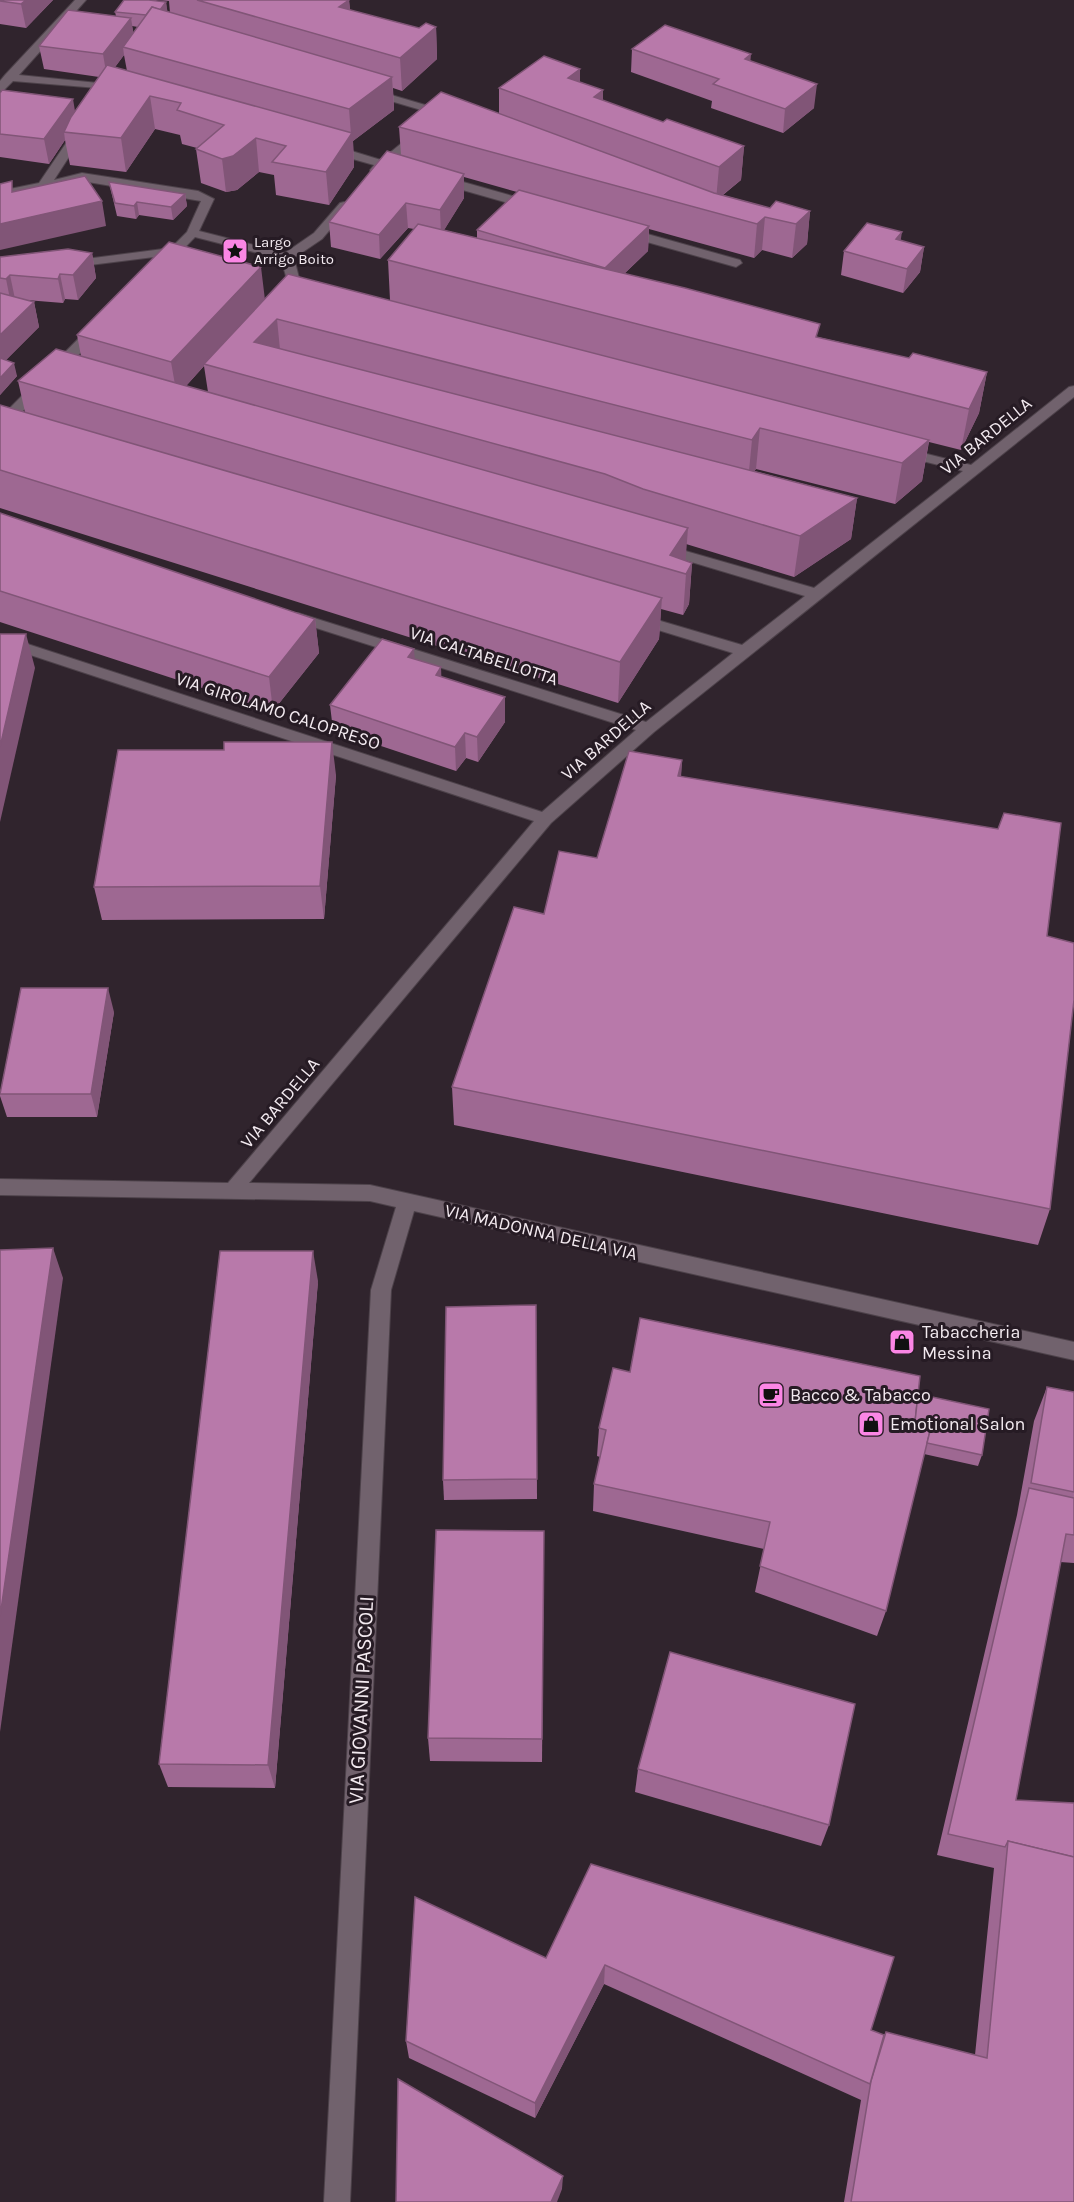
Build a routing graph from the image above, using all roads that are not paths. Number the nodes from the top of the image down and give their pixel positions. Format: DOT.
graph roads {
  1 [pos="81,0"];
  2 [pos="9,77"];
  3 [pos="354,86"];
  4 [pos="0,88"];
  5 [pos="129,91"];
  6 [pos="90,116"];
  7 [pos="324,147"];
  8 [pos="382,163"];
  9 [pos="368,180"];
  10 [pos="44,185"];
  11 [pos="0,195"];
  12 [pos="354,196"];
  13 [pos="542,208"];
  14 [pos="610,228"];
  15 [pos="192,234"];
  16 [pos="175,251"];
  17 [pos="286,257"];
  18 [pos="736,263"];
  19 [pos="58,267"];
  20 [pos="156,270"];
  21 [pos="311,297"];
  22 [pos="108,317"];
  23 [pos="1074,390"];
  24 [pos="4,429"];
  25 [pos="893,449"];
  26 [pos="974,470"];
  27 [pos="644,544"];
  28 [pos="816,594"];
  29 [pos="284,613"];
  30 [pos="618,614"];
  31 [pos="0,640"];
  32 [pos="744,651"];
  33 [pos="648,728"];
  34 [pos="545,819"];
  35 [pos="0,1187"];
  36 [pos="232,1191"];
  37 [pos="407,1202"];
  38 [pos="1074,1351"];
  39 [pos="337,2202"];
  1 -- 2 [label="street"];
  2 -- 4 [label="street"];
  2 -- 5 [label="street"];
  3 -- 8 [label="street"];
  6 -- 10 [label="street"];
  7 -- 8 [label="street"];
  8 -- 9 [label="street"];
  8 -- 13 [label="street"];
  10 -- 11 [label="street"];
  10 -- 15 [label="street"];
  12 -- 17 [label="street"];
  14 -- 18 [label="street"];
  15 -- 16 [label="street"];
  15 -- 17 [label="street"];
  16 -- 19 [label="street"];
  16 -- 20 [label="street"];
  17 -- 21 [label="street"];
  22 -- 24 [label="street"];
  23 -- 26 [label="street, VIA BARDELLA"];
  25 -- 26 [label="street"];
  26 -- 28 [label="street, VIA BARDELLA"];
  27 -- 28 [label="street"];
  28 -- 32 [label="street, VIA BARDELLA"];
  29 -- 33 [label="street, VIA CALTABELLOTTA"];
  30 -- 32 [label="street"];
  31 -- 34 [label="street, VIA GIROLAMO CALOPRESO"];
  32 -- 33 [label="street, VIA BARDELLA"];
  33 -- 34 [label="street, VIA BARDELLA"];
  34 -- 36 [label="street, VIA BARDELLA"];
  35 -- 36 [label="street, VIA MADONNA DELLA VIA"];
  36 -- 37 [label="street, VIA MADONNA DELLA VIA"];
  37 -- 38 [label="street, VIA MADONNA DELLA VIA"];
  37 -- 39 [label="street, VIA GIOVANNI PASCOLI"];
}
